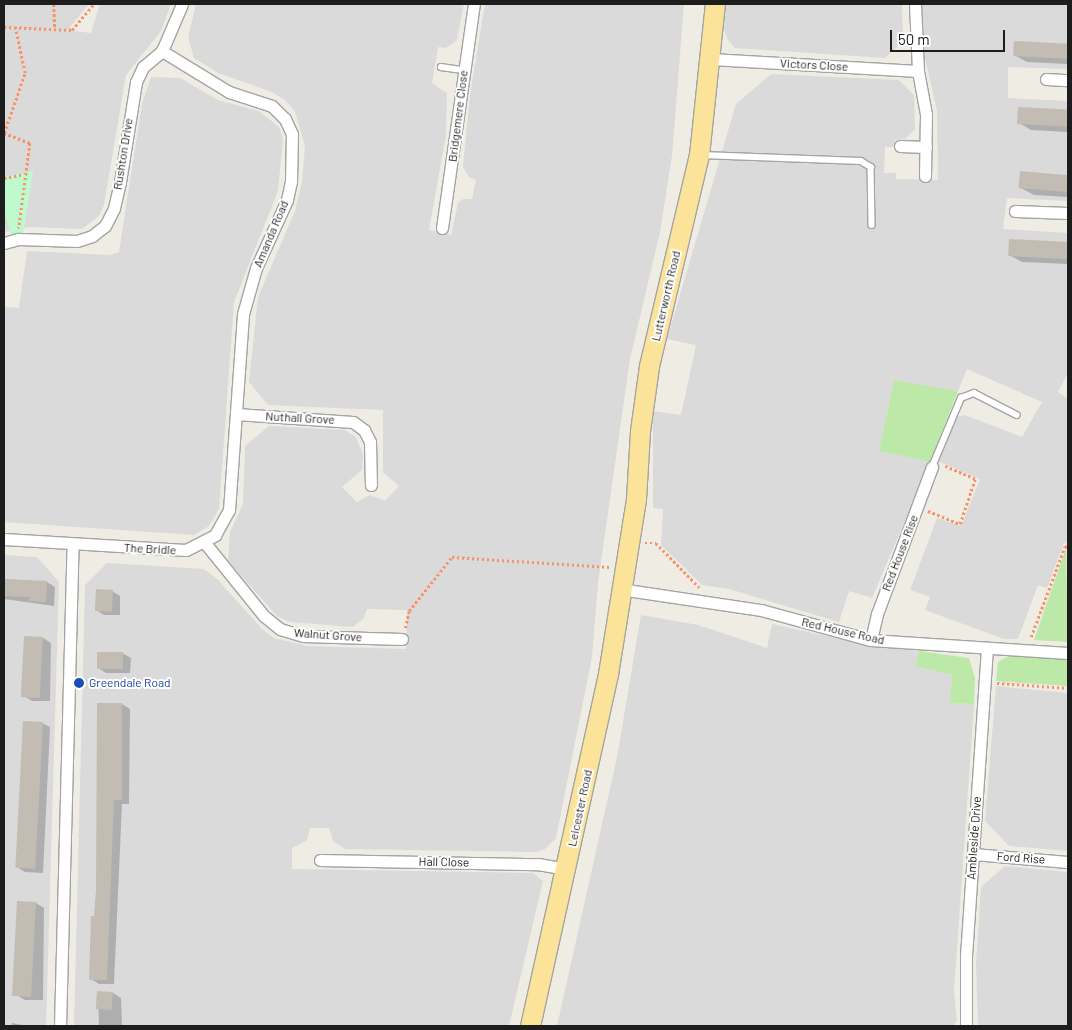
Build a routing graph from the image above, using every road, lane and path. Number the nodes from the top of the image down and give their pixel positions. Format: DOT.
graph roads {
  1 [pos="54,4"];
  2 [pos="94,4"];
  3 [pos="182,4"];
  4 [pos="474,4"];
  5 [pos="715,4"];
  6 [pos="915,4"];
  7 [pos="4,27"];
  8 [pos="15,27"];
  9 [pos="55,28"];
  10 [pos="162,51"];
  11 [pos="711,59"];
  12 [pos="441,66"];
  13 [pos="463,70"];
  14 [pos="918,71"];
  15 [pos="1046,79"];
  16 [pos="1068,80"];
  17 [pos="4,133"];
  18 [pos="900,146"];
  19 [pos="926,147"];
  20 [pos="700,155"];
  21 [pos="25,174"];
  22 [pos="925,176"];
  23 [pos="4,178"];
  24 [pos="1015,211"];
  25 [pos="1068,213"];
  26 [pos="872,225"];
  27 [pos="442,228"];
  28 [pos="18,239"];
  29 [pos="4,243"];
  30 [pos="240,341"];
  31 [pos="236,414"];
  32 [pos="1017,415"];
  33 [pos="933,464"];
  34 [pos="371,485"];
  35 [pos="917,507"];
  36 [pos="4,539"];
  37 [pos="628,542"];
  38 [pos="205,543"];
  39 [pos="73,544"];
  40 [pos="1068,547"];
  41 [pos="624,568"];
  42 [pos="620,589"];
  43 [pos="698,598"];
  44 [pos="402,639"];
  45 [pos="871,640"];
  46 [pos="987,649"];
  47 [pos="1028,651"];
  48 [pos="1068,653"];
  49 [pos="986,682"];
  50 [pos="1068,688"];
  51 [pos="973,854"];
  52 [pos="320,860"];
  53 [pos="1068,862"];
  54 [pos="567,869"];
  55 [pos="60,1026"];
  56 [pos="530,1026"];
  57 [pos="966,1026"];
  1 -- 9 [label="path"];
  2 -- 9 [label="path"];
  3 -- 10 [label="street, Rushton Drive"];
  4 -- 13 [label="street, Bridgemere Close"];
  5 -- 11 [label="main road, Lutterworth Road"];
  6 -- 14 [label="street"];
  7 -- 8 [label="path"];
  8 -- 9 [label="path"];
  8 -- 17 [label="path"];
  10 -- 28 [label="street, Rushton Drive"];
  10 -- 30 [label="street, Amanda Road"];
  11 -- 14 [label="street, Victors Close"];
  11 -- 20 [label="main road, Lutterworth Road"];
  12 -- 13 [label="lane"];
  13 -- 27 [label="street, Bridgemere Close"];
  14 -- 19 [label="street"];
  15 -- 16 [label="street"];
  17 -- 21 [label="path"];
  18 -- 19 [label="street"];
  19 -- 22 [label="street"];
  20 -- 26 [label="lane"];
  20 -- 37 [label="main road, Lutterworth Road"];
  21 -- 23 [label="path"];
  21 -- 28 [label="path"];
  24 -- 25 [label="street"];
  28 -- 29 [label="street, Rushton Drive"];
  30 -- 31 [label="street, The Bridle"];
  31 -- 34 [label="street, Nuthall Grove"];
  31 -- 38 [label="street, The Bridle"];
  32 -- 33 [label="lane"];
  33 -- 35 [label="street, Red House Rise"];
  33 -- 35 [label="path"];
  35 -- 45 [label="street, Red House Rise"];
  36 -- 39 [label="street, The Bridle"];
  37 -- 41 [label="main road, Lutterworth Road"];
  37 -- 43 [label="path"];
  38 -- 39 [label="street, The Bridle"];
  38 -- 44 [label="street, Walnut Grove"];
  39 -- 55 [label="street"];
  40 -- 47 [label="path"];
  41 -- 42 [label="main road, Lutterworth Road"];
  41 -- 44 [label="path"];
  42 -- 43 [label="street, Red House Road"];
  42 -- 54 [label="main road, Leicester Road"];
  43 -- 45 [label="street, Red House Road"];
  45 -- 46 [label="street, Red House Road"];
  46 -- 47 [label="street, Red House Road"];
  46 -- 49 [label="street, Ambleside Drive"];
  47 -- 48 [label="street, Red House Road"];
  49 -- 50 [label="path"];
  49 -- 51 [label="street, Ambleside Drive"];
  51 -- 53 [label="street, Ford Rise"];
  51 -- 57 [label="street, Ambleside Drive"];
  52 -- 54 [label="street, Hall Close"];
  54 -- 56 [label="main road, Leicester Road"];
}
